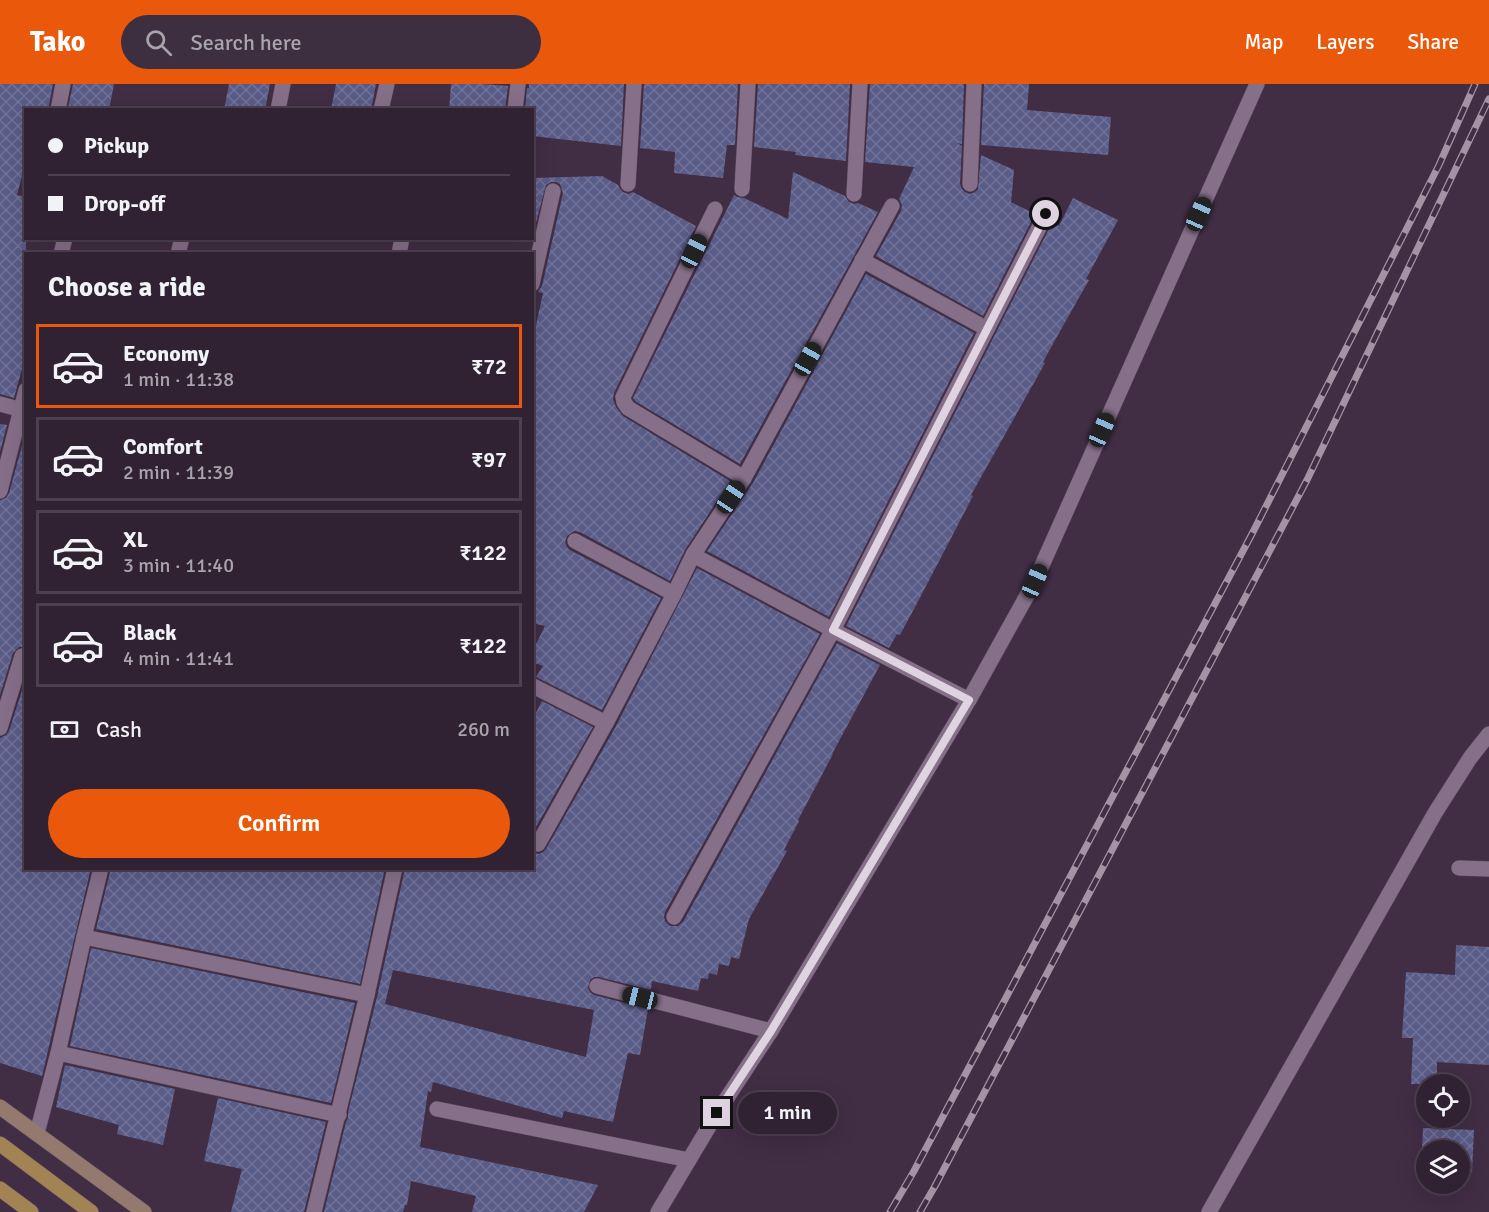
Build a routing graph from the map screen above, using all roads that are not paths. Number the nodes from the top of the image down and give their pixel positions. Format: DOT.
graph roads {
  1 [pos="63,84"];
  2 [pos="283,84"];
  3 [pos="387,84"];
  4 [pos="518,84"];
  5 [pos="634,84"];
  6 [pos="748,84"];
  7 [pos="861,84"];
  8 [pos="974,84"];
  9 [pos="1257,84"];
  10 [pos="58,108"];
  11 [pos="278,108"];
  12 [pos="381,108"];
  13 [pos="515,108"];
  14 [pos="628,184"];
  15 [pos="969,184"];
  16 [pos="741,189"];
  17 [pos="553,191"];
  18 [pos="854,194"];
  19 [pos="892,206"];
  20 [pos="715,209"];
  21 [pos="1046,214"];
  22 [pos="862,260"];
  23 [pos="534,275"];
  24 [pos="987,329"];
  25 [pos="0,404"];
  26 [pos="23,410"];
  27 [pos="744,478"];
  28 [pos="0,491"];
  29 [pos="575,541"];
  30 [pos="693,555"];
  31 [pos="674,594"];
  32 [pos="833,630"];
  33 [pos="22,656"];
  34 [pos="534,687"];
  35 [pos="969,700"];
  36 [pos="606,723"];
  37 [pos="0,728"];
  38 [pos="1489,734"];
  39 [pos="538,844"];
  40 [pos="1459,868"];
  41 [pos="1489,869"];
  42 [pos="101,870"];
  43 [pos="395,870"];
  44 [pos="674,917"];
  45 [pos="84,937"];
  46 [pos="597,986"];
  47 [pos="367,995"];
  48 [pos="771,1031"];
  49 [pos="58,1053"];
  50 [pos="0,1107"];
  51 [pos="437,1109"];
  52 [pos="339,1115"];
  53 [pos="37,1133"];
  54 [pos="0,1144"];
  55 [pos="689,1160"];
  56 [pos="0,1189"];
  57 [pos="31,1212"];
  58 [pos="91,1212"];
  59 [pos="144,1212"];
  60 [pos="314,1212"];
  61 [pos="658,1212"];
  62 [pos="1209,1212"];
  1 -- 10 [label="street"];
  2 -- 11 [label="street"];
  3 -- 12 [label="street"];
  4 -- 13 [label="street"];
  5 -- 14 [label="street"];
  6 -- 16 [label="street"];
  7 -- 18 [label="street"];
  8 -- 15 [label="street"];
  9 -- 35 [label="street"];
  17 -- 23 [label="street"];
  19 -- 22 [label="street"];
  20 -- 27 [label="street"];
  21 -- 24 [label="street"];
  22 -- 24 [label="street"];
  22 -- 27 [label="street"];
  24 -- 32 [label="street"];
  25 -- 26 [label="street"];
  26 -- 28 [label="street"];
  27 -- 30 [label="street"];
  29 -- 31 [label="street"];
  30 -- 31 [label="street"];
  30 -- 32 [label="street"];
  31 -- 36 [label="street"];
  32 -- 35 [label="street"];
  32 -- 44 [label="street"];
  33 -- 37 [label="street"];
  34 -- 36 [label="street"];
  35 -- 48 [label="street"];
  36 -- 39 [label="street"];
  38 -- 62 [label="street"];
  40 -- 41 [label="street"];
  42 -- 45 [label="street"];
  43 -- 47 [label="street"];
  45 -- 47 [label="street"];
  45 -- 49 [label="street"];
  46 -- 48 [label="street"];
  47 -- 52 [label="street"];
  48 -- 55 [label="street"];
  49 -- 52 [label="street"];
  49 -- 53 [label="street"];
  50 -- 53 [label="main road"];
  51 -- 55 [label="street"];
  52 -- 60 [label="street"];
  53 -- 59 [label="main road"];
  54 -- 58 [label="main road"];
  55 -- 61 [label="street"];
  56 -- 57 [label="main road"];
}
